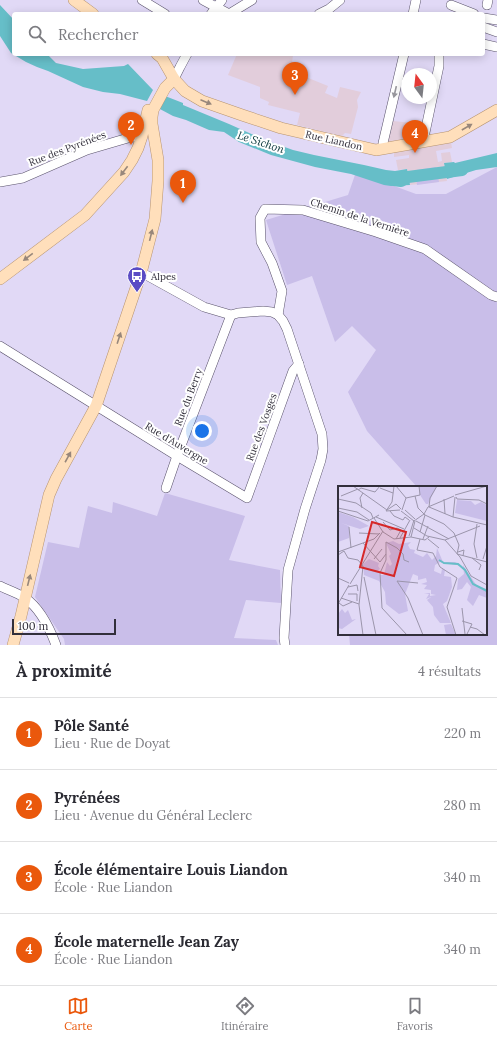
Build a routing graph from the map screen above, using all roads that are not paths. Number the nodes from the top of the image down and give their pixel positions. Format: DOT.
graph roads {
  1 [pos="74,0"];
  2 [pos="203,0"];
  3 [pos="252,0"];
  4 [pos="340,0"];
  5 [pos="416,0"];
  6 [pos="145,1"];
  7 [pos="451,6"];
  8 [pos="217,7"];
  9 [pos="90,12"];
  10 [pos="162,12"];
  11 [pos="232,12"];
  12 [pos="323,12"];
  13 [pos="413,12"];
  14 [pos="468,12"];
  15 [pos="497,20"];
  16 [pos="485,22"];
  17 [pos="485,23"];
  18 [pos="497,32"];
  19 [pos="485,44"];
  20 [pos="497,47"];
  21 [pos="160,56"];
  22 [pos="187,56"];
  23 [pos="404,56"];
  24 [pos="439,56"];
  25 [pos="172,76"];
  26 [pos="151,108"];
  27 [pos="497,110"];
  28 [pos="142,136"];
  29 [pos="423,142"];
  30 [pos="384,149"];
  31 [pos="156,150"];
  32 [pos="0,182"];
  33 [pos="141,273"];
  34 [pos="0,279"];
  35 [pos="497,297"];
  36 [pos="231,315"];
  37 [pos="278,315"];
  38 [pos="0,346"];
  39 [pos="299,364"];
  40 [pos="96,406"];
  41 [pos="177,456"];
  42 [pos="166,488"];
  43 [pos="247,498"];
  44 [pos="0,586"];
  45 [pos="25,598"];
  46 [pos="13,645"];
  47 [pos="56,645"];
  48 [pos="285,645"];
  1 -- 9 [label="main road"];
  2 -- 8 [label="street"];
  3 -- 11 [label="street"];
  4 -- 12 [label="street"];
  5 -- 13 [label="street"];
  6 -- 10 [label="street"];
  7 -- 14 [label="street"];
  15 -- 16 [label="street"];
  17 -- 18 [label="street"];
  19 -- 20 [label="street"];
  21 -- 25 [label="main road, Rue Liandon"];
  22 -- 25 [label="street"];
  23 -- 30 [label="street, one-way"];
  24 -- 29 [label="street"];
  25 -- 26 [label="main road"];
  25 -- 30 [label="main road, Rue Liandon, one-way"];
  26 -- 28 [label="main road"];
  26 -- 31 [label="main road"];
  29 -- 27 [label="main road, Rue Liandon, one-way"];
  28 -- 31 [label="main road"];
  28 -- 32 [label="street, Rue des Pyrénées"];
  28 -- 34 [label="main road, one-way"];
  29 -- 30 [label="main road, Rue Liandon"];
  33 -- 31 [label="main road, one-way"];
  33 -- 36 [label="street"];
  40 -- 33 [label="main road, one-way"];
  35 -- 37 [label="street, Chemin de la Vernière"];
  36 -- 37 [label="street"];
  36 -- 41 [label="street, Rue du Berry"];
  37 -- 39 [label="street"];
  38 -- 40 [label="street, Rue d'Auvergne"];
  39 -- 43 [label="street, Rue des Vosges"];
  39 -- 48 [label="street"];
  40 -- 41 [label="street, Rue d'Auvergne"];
  45 -- 40 [label="main road, one-way"];
  41 -- 42 [label="street, Rue du Berry"];
  41 -- 43 [label="street, Rue d'Auvergne"];
  44 -- 45 [label="street"];
  45 -- 46 [label="main road"];
  45 -- 47 [label="street"];
}
